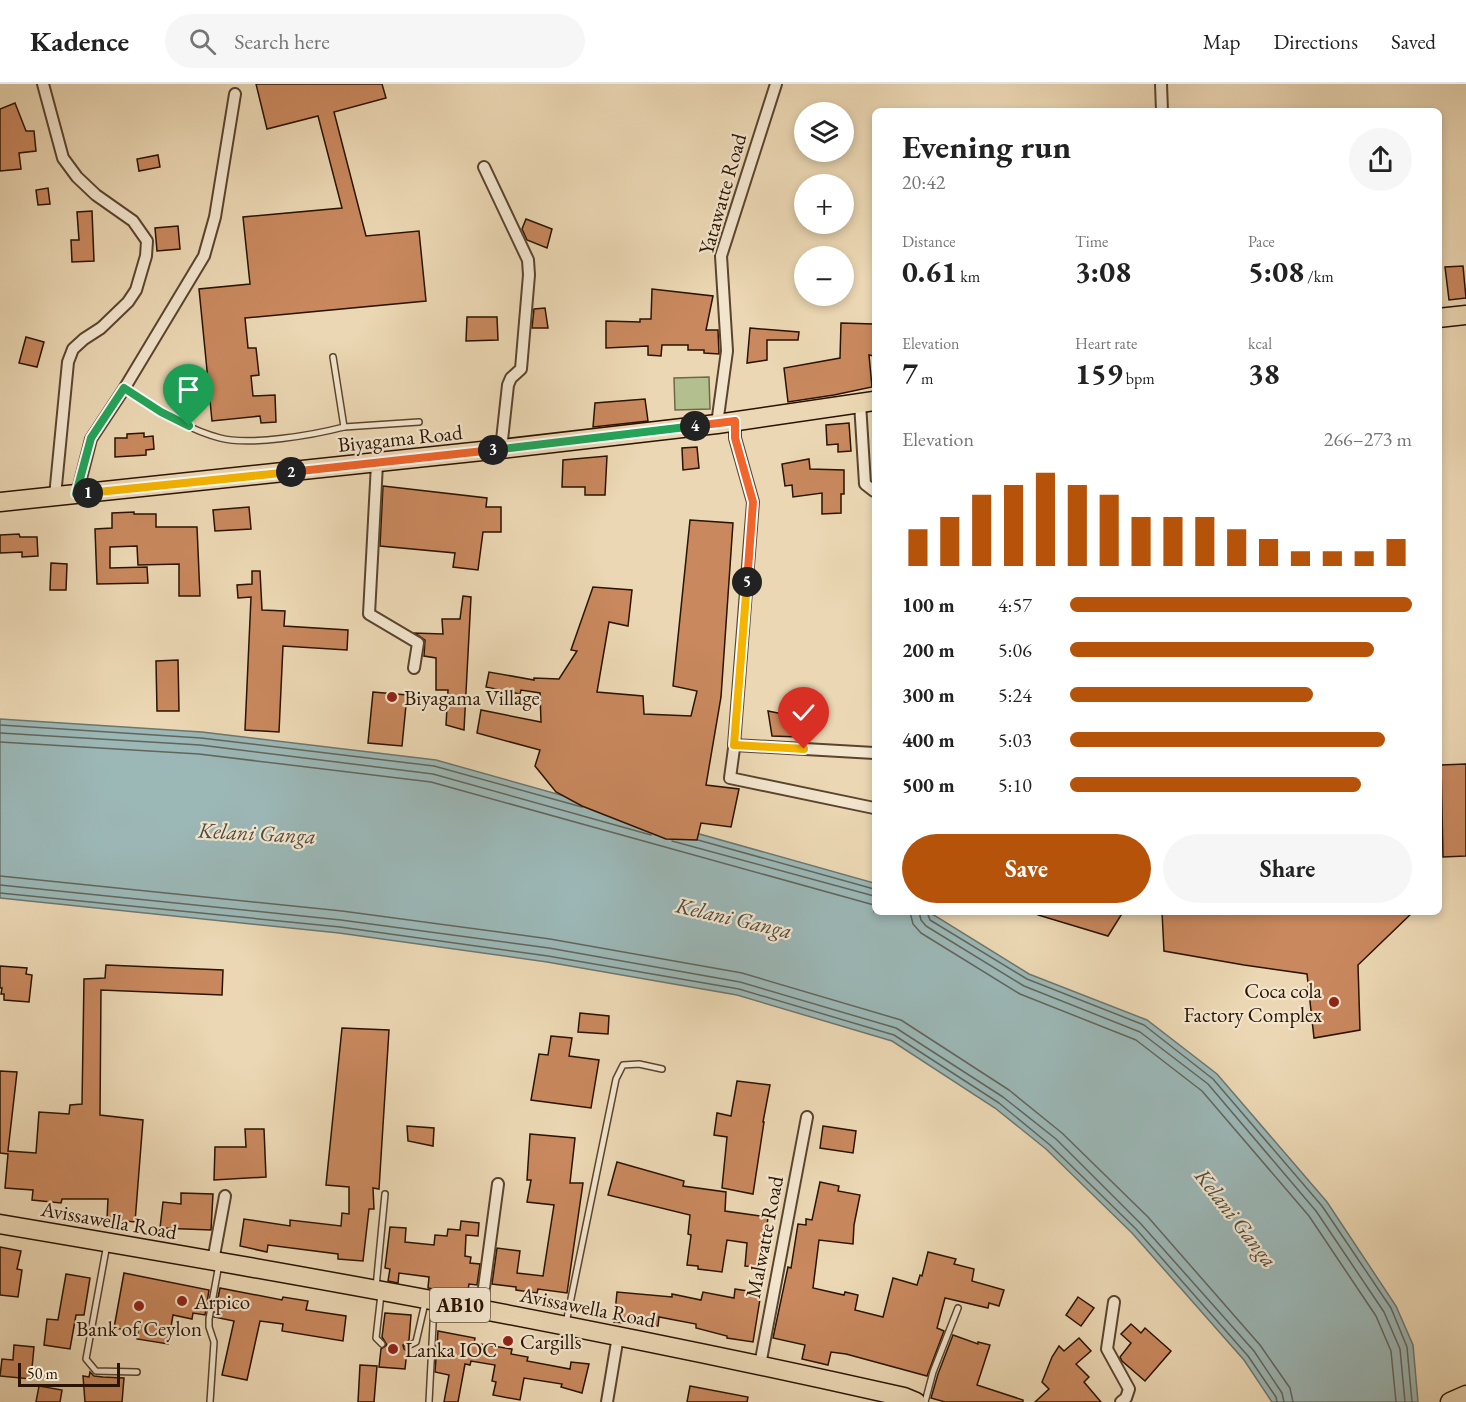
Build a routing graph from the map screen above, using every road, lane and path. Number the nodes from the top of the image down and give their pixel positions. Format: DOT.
graph roads {
  1 [pos="43,84"];
  2 [pos="776,84"];
  3 [pos="1161,84"];
  4 [pos="235,94"];
  5 [pos="1162,108"];
  6 [pos="484,167"];
  7 [pos="1466,315"];
  8 [pos="1442,318"];
  9 [pos="333,357"];
  10 [pos="124,388"];
  11 [pos="867,402"];
  12 [pos="419,422"];
  13 [pos="726,423"];
  14 [pos="344,427"];
  15 [pos="501,449"];
  16 [pos="376,464"];
  17 [pos="872,488"];
  18 [pos="76,494"];
  19 [pos="54,496"];
  20 [pos="0,502"];
  21 [pos="414,668"];
  22 [pos="735,741"];
  23 [pos="872,753"];
  24 [pos="872,808"];
  25 [pos="662,1069"];
  26 [pos="807,1117"];
  27 [pos="498,1184"];
  28 [pos="385,1194"];
  29 [pos="225,1196"];
  30 [pos="0,1224"];
  31 [pos="108,1242"];
  32 [pos="216,1262"];
  33 [pos="379,1289"];
  34 [pos="430,1300"];
  35 [pos="1114,1302"];
  36 [pos="958,1308"];
  37 [pos="481,1310"];
  38 [pos="565,1324"];
  39 [pos="618,1335"];
  40 [pos="382,1344"];
  41 [pos="408,1346"];
  42 [pos="760,1365"];
  43 [pos="137,1372"];
  44 [pos="1466,1395"];
  45 [pos="907,1400"];
  46 [pos="210,1402"];
  47 [pos="429,1402"];
  48 [pos="607,1402"];
  49 [pos="925,1402"];
  50 [pos="1121,1402"];
  51 [pos="1450,1402"];
  1 -- 19 [label="street"];
  2 -- 13 [label="street, Yatawatte Road"];
  3 -- 5 [label="street"];
  4 -- 10 [label="street"];
  6 -- 15 [label="street"];
  7 -- 8 [label="main road"];
  9 -- 14 [label="lane"];
  10 -- 14 [label="lane"];
  10 -- 18 [label="street"];
  11 -- 13 [label="main road, Biyagama Road"];
  11 -- 17 [label="street"];
  12 -- 14 [label="lane"];
  13 -- 15 [label="main road, Biyagama Road"];
  13 -- 22 [label="street, Yatawatte Road"];
  15 -- 16 [label="main road, Biyagama Road"];
  16 -- 18 [label="main road, Biyagama Road"];
  16 -- 21 [label="street"];
  18 -- 19 [label="main road, Biyagama Road"];
  19 -- 20 [label="main road, Biyagama Road"];
  22 -- 23 [label="street"];
  22 -- 24 [label="street, Yatawatte Road"];
  25 -- 38 [label="lane"];
  26 -- 42 [label="street, Malwatte Road"];
  27 -- 37 [label="street"];
  28 -- 33 [label="lane"];
  29 -- 32 [label="street"];
  30 -- 31 [label="main road, Avissawella Road / AB10"];
  31 -- 32 [label="main road, Avissawella Road / AB10"];
  31 -- 43 [label="lane"];
  32 -- 33 [label="main road, Avissawella Road / AB10"];
  32 -- 46 [label="lane"];
  33 -- 34 [label="main road, Avissawella Road / AB10"];
  33 -- 40 [label="lane"];
  34 -- 37 [label="main road, Avissawella Road / AB10"];
  34 -- 41 [label="lane"];
  34 -- 47 [label="lane"];
  35 -- 50 [label="street"];
  36 -- 49 [label="lane"];
  37 -- 38 [label="main road, Avissawella Road / AB10"];
  38 -- 39 [label="main road, Avissawella Road / AB10"];
  39 -- 42 [label="main road, Avissawella Road / AB10"];
  39 -- 48 [label="street"];
  42 -- 45 [label="main road, Avissawella Road / AB10"];
  44 -- 51 [label="main road"];
}
